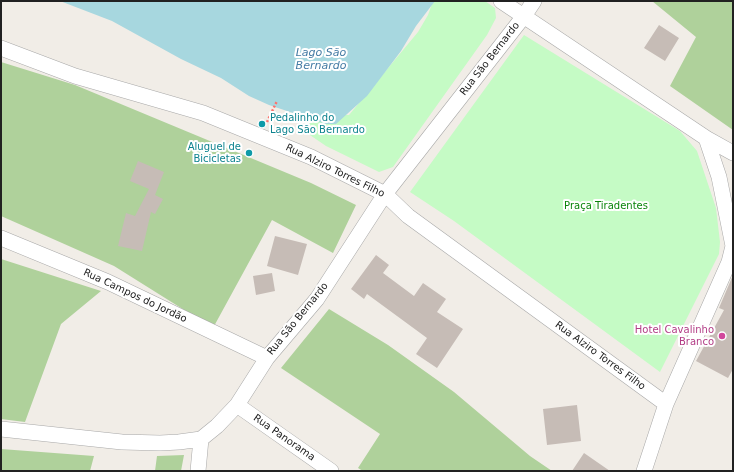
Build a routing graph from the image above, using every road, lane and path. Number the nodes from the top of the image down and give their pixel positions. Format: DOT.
graph roads {
  1 [pos="501,1"];
  2 [pos="534,1"];
  3 [pos="524,16"];
  4 [pos="1,48"];
  5 [pos="277,101"];
  6 [pos="265,128"];
  7 [pos="706,138"];
  8 [pos="733,153"];
  9 [pos="385,194"];
  10 [pos="1,238"];
  11 [pos="267,358"];
  12 [pos="666,404"];
  13 [pos="237,405"];
  14 [pos="1,429"];
  15 [pos="201,439"];
  16 [pos="198,471"];
  17 [pos="331,471"];
  18 [pos="644,471"];
  1 -- 3 [label="street"];
  2 -- 3 [label="street, Rua São Bernardo"];
  3 -- 7 [label="street"];
  3 -- 9 [label="street, Rua São Bernardo"];
  4 -- 9 [label="street, Rua Alziro Torres Filho"];
  5 -- 6 [label="path"];
  7 -- 8 [label="street"];
  7 -- 12 [label="street"];
  9 -- 11 [label="street, Rua São Bernardo"];
  9 -- 12 [label="street, Rua Alziro Torres Filho"];
  10 -- 11 [label="street, Rua Campos do Jordão"];
  11 -- 13 [label="street, Rua São Bernardo"];
  12 -- 18 [label="street"];
  13 -- 15 [label="street, Rua São Bernardo"];
  13 -- 17 [label="street, Rua Panorama"];
  14 -- 15 [label="street"];
  15 -- 16 [label="street"];
}
